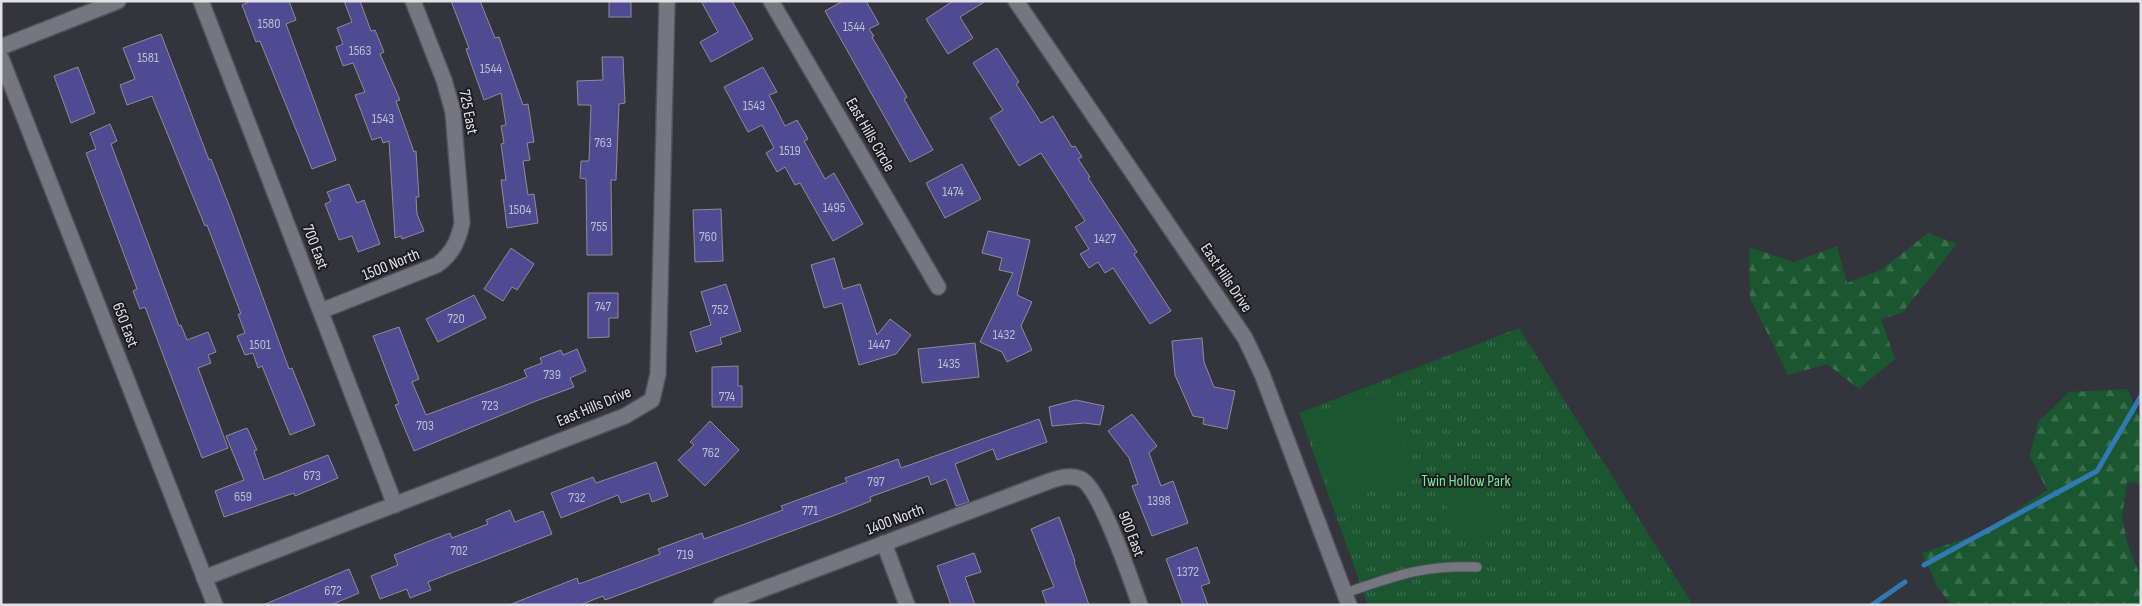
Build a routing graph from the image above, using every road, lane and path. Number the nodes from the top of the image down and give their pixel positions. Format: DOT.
graph roads {
  1 [pos="118,1"];
  2 [pos="201,1"];
  3 [pos="413,1"];
  4 [pos="667,1"];
  5 [pos="771,1"];
  6 [pos="1016,1"];
  7 [pos="1,47"];
  8 [pos="1,58"];
  9 [pos="460,235"];
  10 [pos="938,287"];
  11 [pos="321,311"];
  12 [pos="1082,480"];
  13 [pos="395,505"];
  14 [pos="884,543"];
  15 [pos="1477,567"];
  16 [pos="204,578"];
  17 [pos="1347,599"];
  18 [pos="215,605"];
  19 [pos="721,605"];
  20 [pos="907,605"];
  21 [pos="1140,605"];
  1 -- 7 [label="street"];
  2 -- 11 [label="street, 700 East"];
  3 -- 9 [label="street, 725 East"];
  4 -- 13 [label="street, East Hills Drive"];
  5 -- 10 [label="street, East Hills Circle"];
  6 -- 17 [label="street, East Hills Drive"];
  8 -- 16 [label="street, 650 East"];
  9 -- 11 [label="street, 1500 North"];
  11 -- 13 [label="street, 700 East"];
  12 -- 14 [label="street, 1400 North"];
  12 -- 21 [label="street, 900 East"];
  13 -- 16 [label="street, East Hills Drive"];
  14 -- 19 [label="street, 1400 North"];
  14 -- 20 [label="street"];
  15 -- 17 [label="lane"];
  16 -- 18 [label="street, 650 East"];
}
